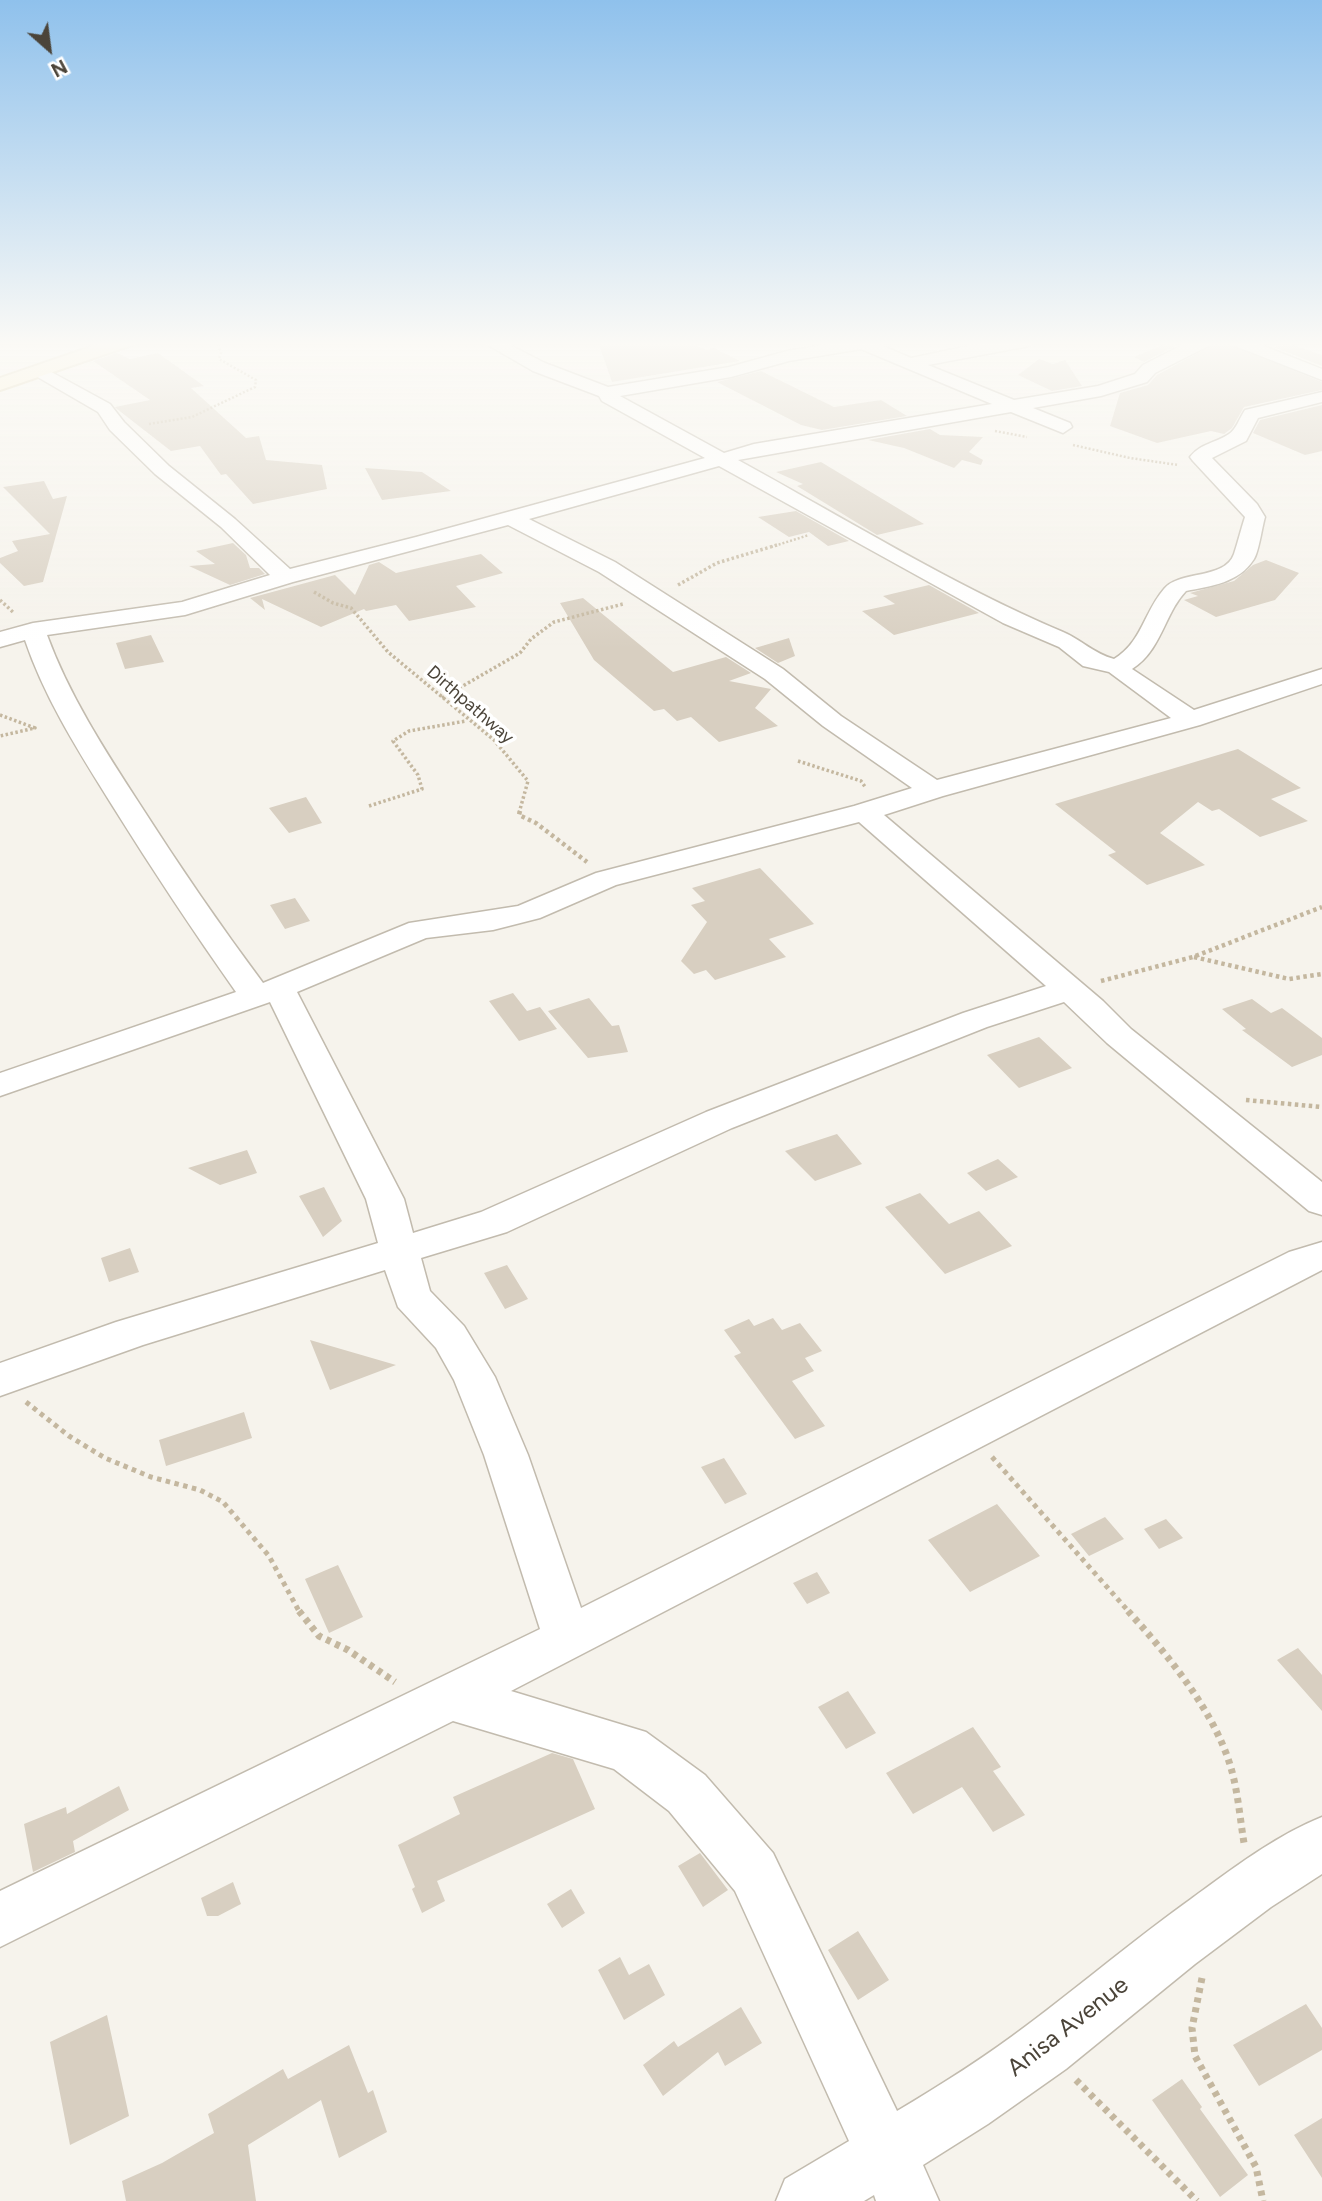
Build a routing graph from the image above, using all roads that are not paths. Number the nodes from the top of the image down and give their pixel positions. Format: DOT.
graph roads {
  1 [pos="135,444"];
  2 [pos="695,444"];
  3 [pos="791,444"];
  4 [pos="1222,444"];
  5 [pos="723,459"];
  6 [pos="508,517"];
  7 [pos="279,578"];
  8 [pos="33,630"];
  9 [pos="0,640"];
  10 [pos="1118,667"];
  11 [pos="1322,676"];
  12 [pos="1191,720"];
  13 [pos="933,790"];
  14 [pos="871,809"];
  15 [pos="1067,990"];
  16 [pos="268,992"];
  17 [pos="0,1085"];
  18 [pos="1322,1202"];
  19 [pos="398,1250"];
  20 [pos="1322,1256"];
  21 [pos="10,1388"];
  22 [pos="567,1639"];
  23 [pos="440,1702"];
  24 [pos="1322,1843"];
  25 [pos="0,1920"];
  26 [pos="885,2151"];
  27 [pos="807,2201"];
  28 [pos="908,2201"];
  1 -- 7 [label="street"];
  2 -- 5 [label="street"];
  3 -- 5 [label="street"];
  4 -- 10 [label="street"];
  5 -- 6 [label="street"];
  5 -- 10 [label="street"];
  6 -- 7 [label="street"];
  6 -- 13 [label="street"];
  7 -- 8 [label="street"];
  8 -- 9 [label="street"];
  8 -- 16 [label="street"];
  10 -- 12 [label="street"];
  11 -- 12 [label="street"];
  12 -- 13 [label="street"];
  13 -- 14 [label="street"];
  14 -- 15 [label="street"];
  14 -- 16 [label="street"];
  15 -- 18 [label="street"];
  15 -- 19 [label="street"];
  16 -- 17 [label="street"];
  16 -- 19 [label="street"];
  19 -- 21 [label="street"];
  19 -- 22 [label="street"];
  20 -- 22 [label="street"];
  22 -- 23 [label="street"];
  23 -- 25 [label="street"];
  23 -- 26 [label="street"];
  24 -- 26 [label="street, Anisa Avenue"];
  26 -- 27 [label="street, Anisa Avenue"];
  26 -- 28 [label="street"];
}
